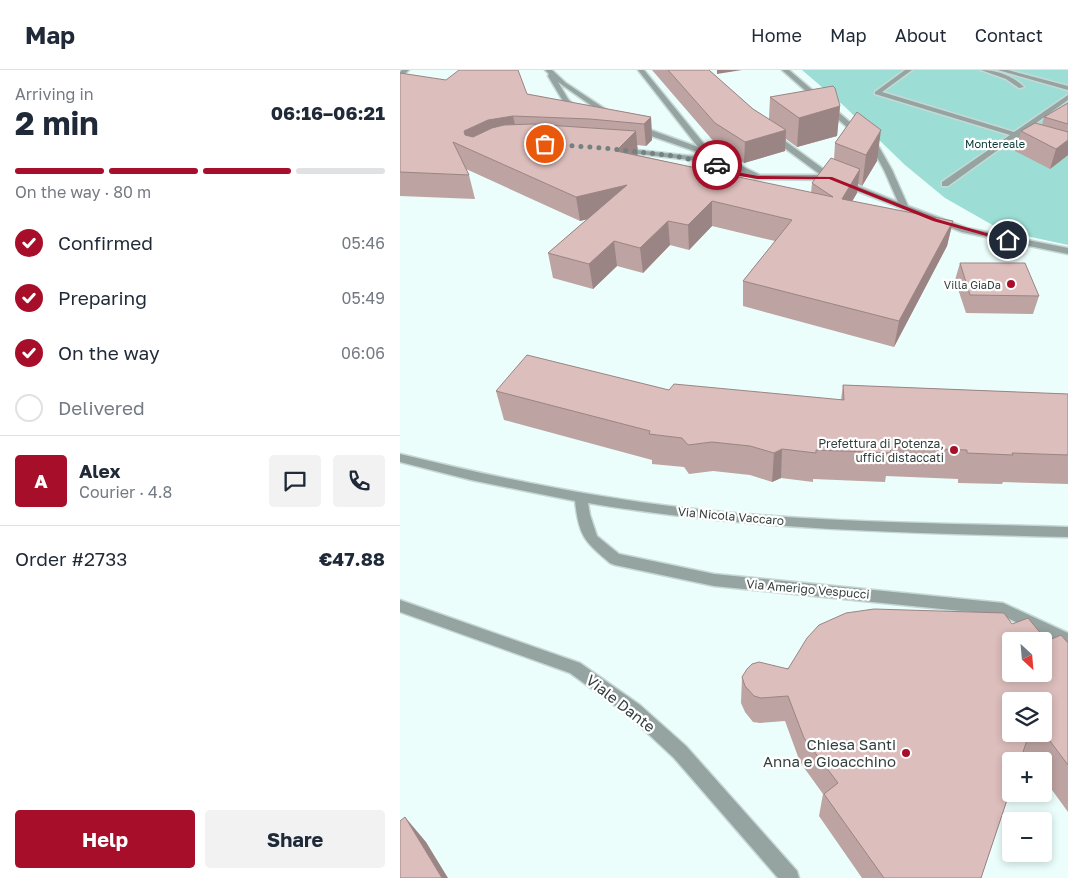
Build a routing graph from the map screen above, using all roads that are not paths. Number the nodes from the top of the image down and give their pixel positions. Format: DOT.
graph roads {
  1 [pos="406,70"];
  2 [pos="640,70"];
  3 [pos="785,70"];
  4 [pos="909,70"];
  5 [pos="984,70"];
  6 [pos="1001,70"];
  7 [pos="548,71"];
  8 [pos="400,76"];
  9 [pos="1022,87"];
  10 [pos="1068,88"];
  11 [pos="1068,96"];
  12 [pos="583,118"];
  13 [pos="766,131"];
  14 [pos="1016,133"];
  15 [pos="613,148"];
  16 [pos="1068,150"];
  17 [pos="706,152"];
  18 [pos="758,178"];
  19 [pos="830,178"];
  20 [pos="945,184"];
  21 [pos="904,207"];
  22 [pos="1068,252"];
  23 [pos="400,458"];
  24 [pos="581,498"];
  25 [pos="1068,532"];
  26 [pos="400,606"];
  27 [pos="1068,640"];
  28 [pos="790,878"];
  1 -- 8 [label="street"];
  2 -- 17 [label="street"];
  3 -- 21 [label="street"];
  4 -- 14 [label="street"];
  5 -- 9 [label="street"];
  6 -- 10 [label="street"];
  7 -- 12 [label="street"];
  7 -- 17 [label="street"];
  11 -- 14 [label="street"];
  13 -- 19 [label="street"];
  14 -- 16 [label="street"];
  14 -- 20 [label="street"];
  15 -- 18 [label="street"];
  17 -- 18 [label="street"];
  18 -- 19 [label="street"];
  19 -- 21 [label="street"];
  21 -- 22 [label="street"];
  23 -- 24 [label="street, Via Nicola Vaccaro"];
  24 -- 25 [label="street, Via Nicola Vaccaro"];
  24 -- 27 [label="street, Via Amerigo Vespucci"];
  26 -- 28 [label="street, Viale Dante"];
}
